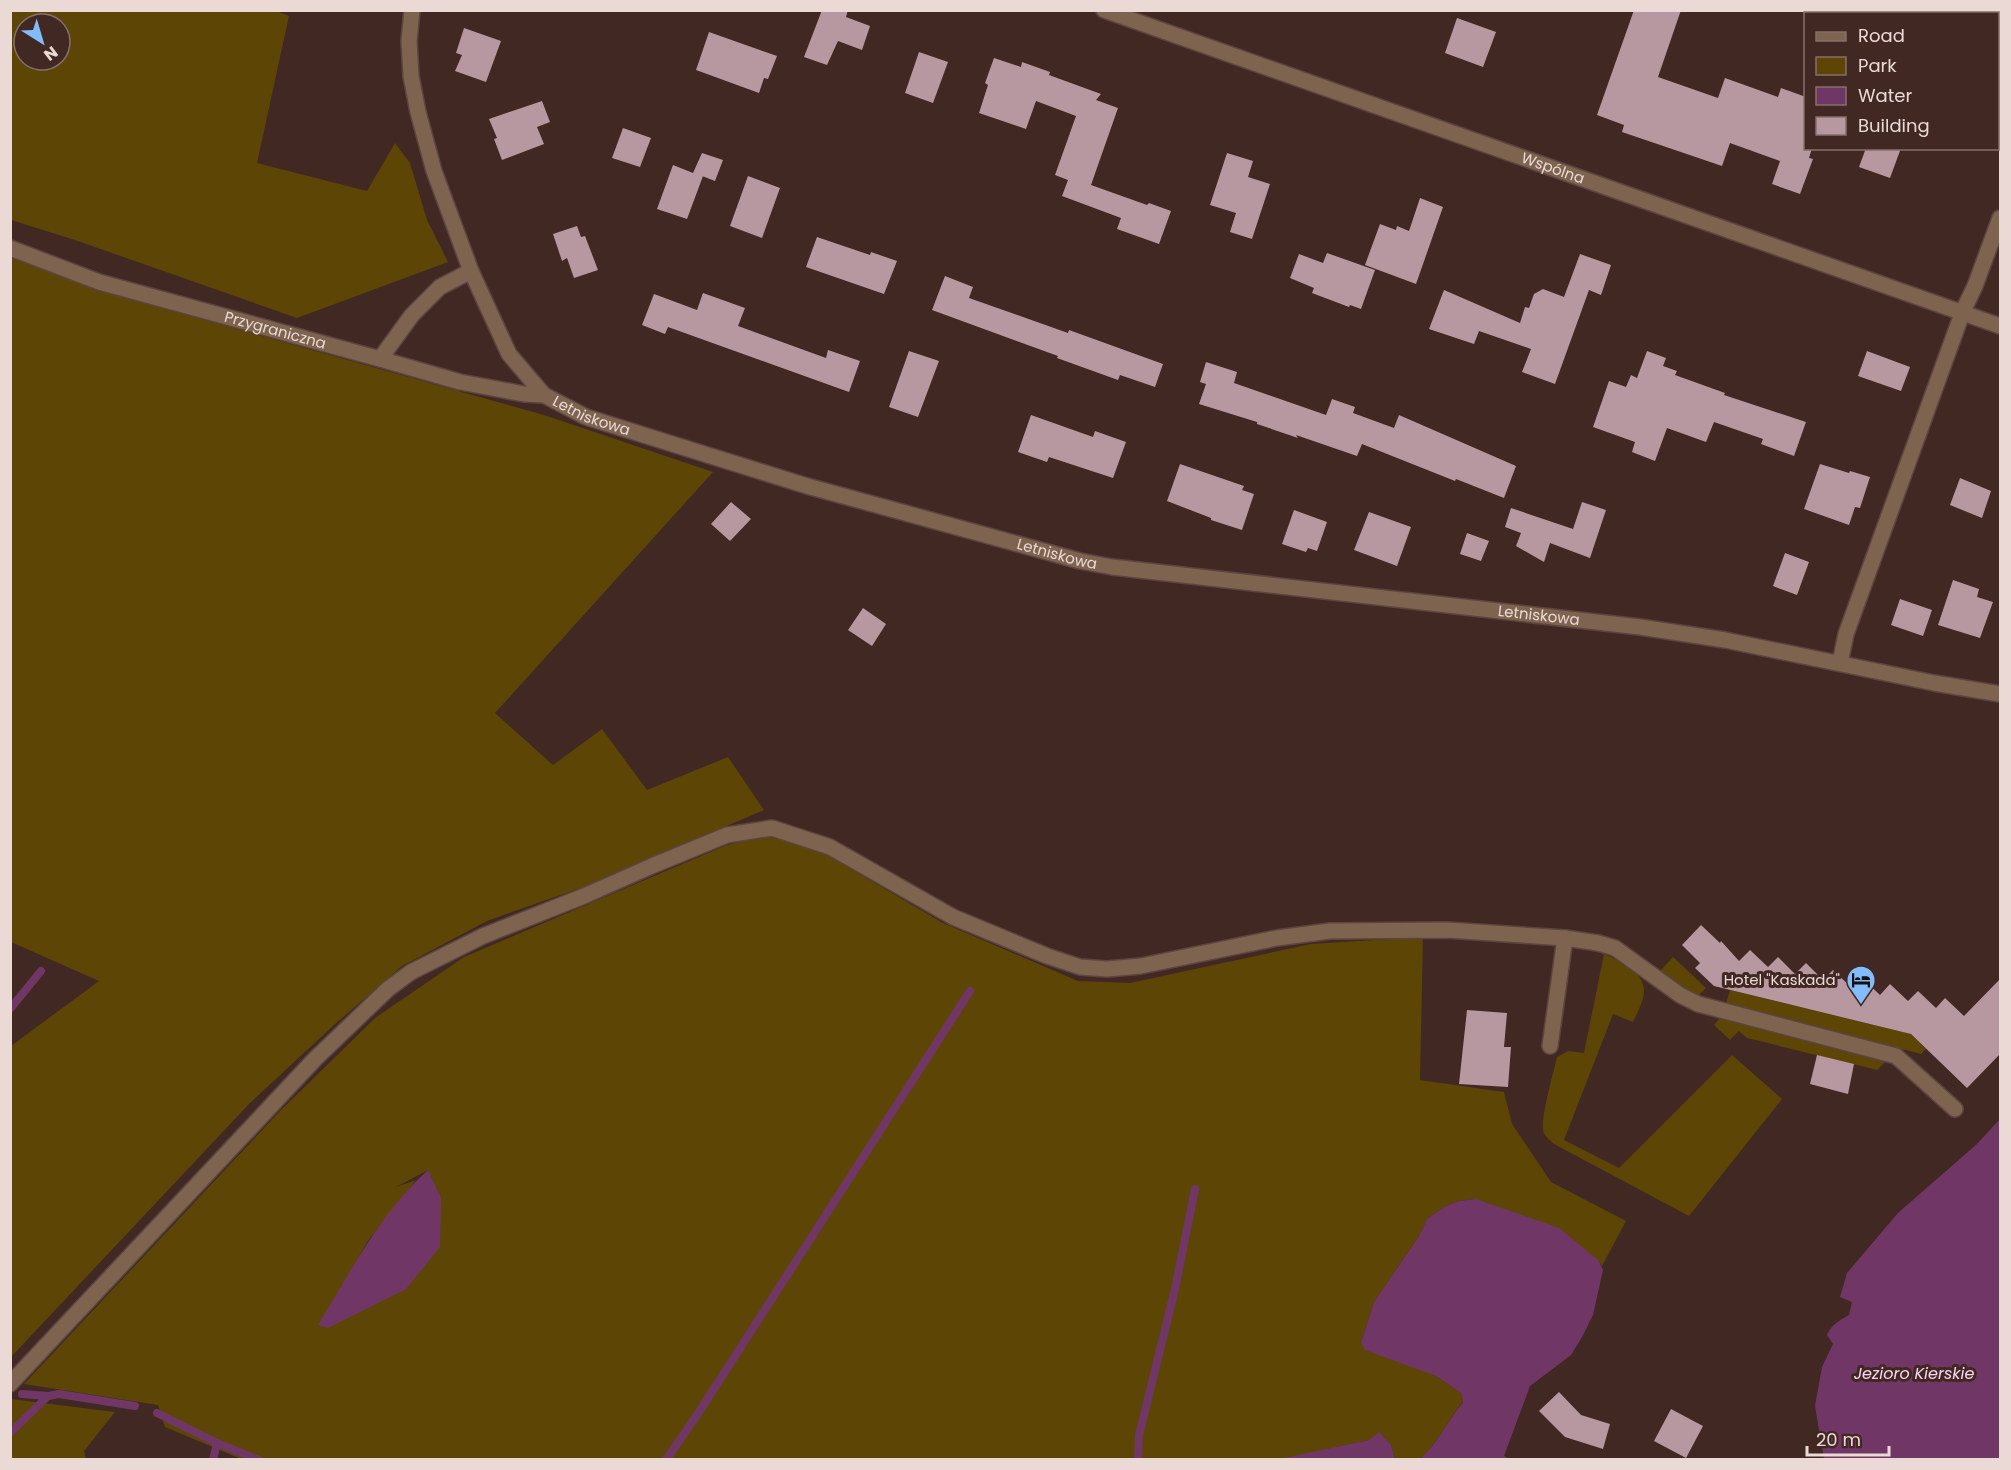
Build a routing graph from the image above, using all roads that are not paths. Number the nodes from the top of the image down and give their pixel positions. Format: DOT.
graph roads {
  1 [pos="412,10"];
  2 [pos="1104,10"];
  3 [pos="2001,218"];
  4 [pos="10,248"];
  5 [pos="471,271"];
  6 [pos="1963,311"];
  7 [pos="2001,326"];
  8 [pos="380,359"];
  9 [pos="544,395"];
  10 [pos="1840,663"];
  11 [pos="2001,694"];
  12 [pos="1565,938"];
  13 [pos="1550,1046"];
  14 [pos="1955,1108"];
  15 [pos="10,1384"];
  1 -- 5 [label="street, Letniskowa"];
  2 -- 6 [label="street, Wspólna"];
  3 -- 6 [label="street"];
  4 -- 8 [label="street, Przygraniczna"];
  5 -- 8 [label="street"];
  5 -- 9 [label="street, Letniskowa"];
  6 -- 7 [label="street, Wspólna"];
  6 -- 10 [label="street"];
  8 -- 9 [label="street, Przygraniczna"];
  9 -- 10 [label="street, Letniskowa"];
  10 -- 11 [label="street, Letniskowa"];
  12 -- 13 [label="street"];
  12 -- 14 [label="street"];
  12 -- 15 [label="street"];
}
